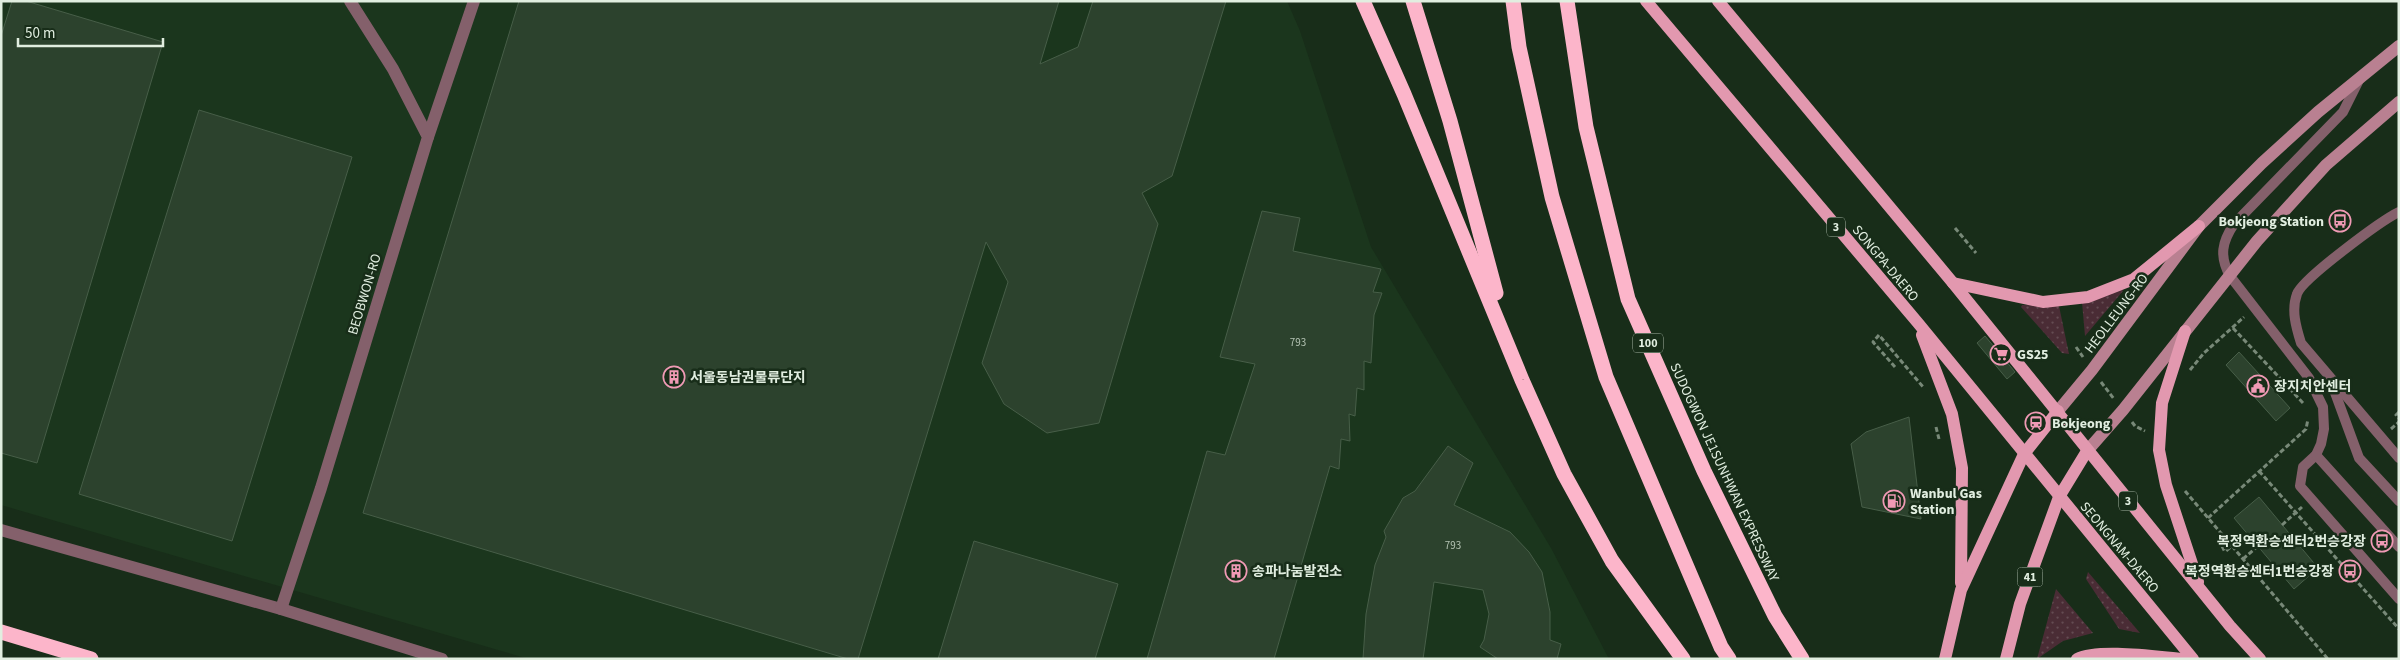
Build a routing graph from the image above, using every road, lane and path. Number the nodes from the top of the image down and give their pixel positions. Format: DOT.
graph roads {
  1 [pos="350,1"];
  2 [pos="474,1"];
  3 [pos="1363,1"];
  4 [pos="1413,1"];
  5 [pos="1513,1"];
  6 [pos="1567,1"];
  7 [pos="1646,1"];
  8 [pos="1718,1"];
  9 [pos="2399,46"];
  10 [pos="2360,77"];
  11 [pos="2399,102"];
  12 [pos="428,137"];
  13 [pos="2399,212"];
  14 [pos="2199,226"];
  15 [pos="1955,228"];
  16 [pos="1976,253"];
  17 [pos="2230,276"];
  18 [pos="1953,283"];
  19 [pos="2255,306"];
  20 [pos="1918,323"];
  21 [pos="2233,328"];
  22 [pos="2185,331"];
  23 [pos="2076,347"];
  24 [pos="1513,356"];
  25 [pos="1895,367"];
  26 [pos="2092,370"];
  27 [pos="2327,371"];
  28 [pos="2187,373"];
  29 [pos="1927,391"];
  30 [pos="2123,410"];
  31 [pos="2058,411"];
  32 [pos="2307,411"];
  33 [pos="2399,412"];
  34 [pos="2308,416"];
  35 [pos="2399,418"];
  36 [pos="2135,426"];
  37 [pos="1943,432"];
  38 [pos="1944,441"];
  39 [pos="2087,451"];
  40 [pos="2024,454"];
  41 [pos="2316,455"];
  42 [pos="2399,458"];
  43 [pos="2259,471"];
  44 [pos="2183,488"];
  45 [pos="2059,497"];
  46 [pos="2312,500"];
  47 [pos="2399,501"];
  48 [pos="2296,513"];
  49 [pos="2208,518"];
  50 [pos="2282,525"];
  51 [pos="1,530"];
  52 [pos="2222,546"];
  53 [pos="2232,546"];
  54 [pos="2258,546"];
  55 [pos="2399,547"];
  56 [pos="2218,550"];
  57 [pos="2224,552"];
  58 [pos="2243,559"];
  59 [pos="2200,589"];
  60 [pos="1960,590"];
  61 [pos="2399,598"];
  62 [pos="281,609"];
  63 [pos="2399,630"];
  64 [pos="1,632"];
  65 [pos="91,659"];
  66 [pos="442,659"];
  67 [pos="1684,659"];
  68 [pos="1729,659"];
  69 [pos="1802,659"];
  70 [pos="1945,659"];
  71 [pos="2006,659"];
  72 [pos="2077,659"];
  73 [pos="2184,659"];
  74 [pos="2193,659"];
  75 [pos="2260,659"];
  76 [pos="2328,659"];
  1 -- 12 [label="street"];
  2 -- 12 [label="street, BEOBWON-RO"];
  3 -- 24 [label="highway"];
  4 -- 24 [label="highway"];
  5 -- 68 [label="highway"];
  6 -- 69 [label="highway, SUDOGWON JE1SUNHWAN EXPRESSWAY / 100"];
  7 -- 20 [label="main road, SONGPA-DAERO / 3"];
  8 -- 18 [label="main road, 3"];
  9 -- 10 [label="main road, HEOLLEUNG-RO"];
  10 -- 14 [label="main road, HEOLLEUNG-RO"];
  10 -- 17 [label="lane"];
  11 -- 17 [label="main road"];
  12 -- 62 [label="street, BEOBWON-RO"];
  13 -- 27 [label="lane"];
  14 -- 18 [label="main road"];
  14 -- 26 [label="main road, HEOLLEUNG-RO"];
  15 -- 16 [label="path"];
  17 -- 19 [label="lane"];
  17 -- 22 [label="main road"];
  18 -- 31 [label="main road, 3"];
  19 -- 21 [label="path"];
  19 -- 41 [label="lane"];
  20 -- 40 [label="main road, SONGPA-DAERO / 3"];
  20 -- 60 [label="main road"];
  21 -- 28 [label="path"];
  21 -- 32 [label="path"];
  22 -- 30 [label="main road"];
  22 -- 59 [label="main road"];
  23 -- 26 [label="path"];
  24 -- 67 [label="highway"];
  25 -- 29 [label="path"];
  26 -- 30 [label="path"];
  26 -- 31 [label="main road, HEOLLEUNG-RO"];
  27 -- 42 [label="lane"];
  27 -- 47 [label="lane"];
  30 -- 36 [label="path"];
  30 -- 39 [label="main road"];
  31 -- 39 [label="main road, 3"];
  31 -- 40 [label="main road, HEOLLEUNG-RO"];
  33 -- 35 [label="path"];
  34 -- 43 [label="path"];
  37 -- 38 [label="path"];
  39 -- 45 [label="main road"];
  39 -- 59 [label="main road, 3"];
  40 -- 45 [label="main road, SEONGNAM-DAERO / 3"];
  40 -- 60 [label="main road, HEOLLEUNG-RO"];
  41 -- 46 [label="lane"];
  41 -- 55 [label="lane"];
  43 -- 48 [label="path"];
  43 -- 49 [label="path"];
  44 -- 49 [label="path"];
  45 -- 71 [label="main road, 41"];
  45 -- 74 [label="main road, SEONGNAM-DAERO / 3"];
  46 -- 48 [label="path"];
  46 -- 61 [label="lane"];
  48 -- 50 [label="path"];
  48 -- 63 [label="path"];
  49 -- 53 [label="path"];
  51 -- 62 [label="street"];
  52 -- 57 [label="path"];
  53 -- 57 [label="path"];
  53 -- 58 [label="path"];
  54 -- 58 [label="path"];
  56 -- 57 [label="path"];
  58 -- 76 [label="path"];
  59 -- 75 [label="main road, 3"];
  60 -- 70 [label="main road, HEOLLEUNG-RO"];
  62 -- 66 [label="street"];
  64 -- 65 [label="highway"];
  72 -- 73 [label="main road"];
}
